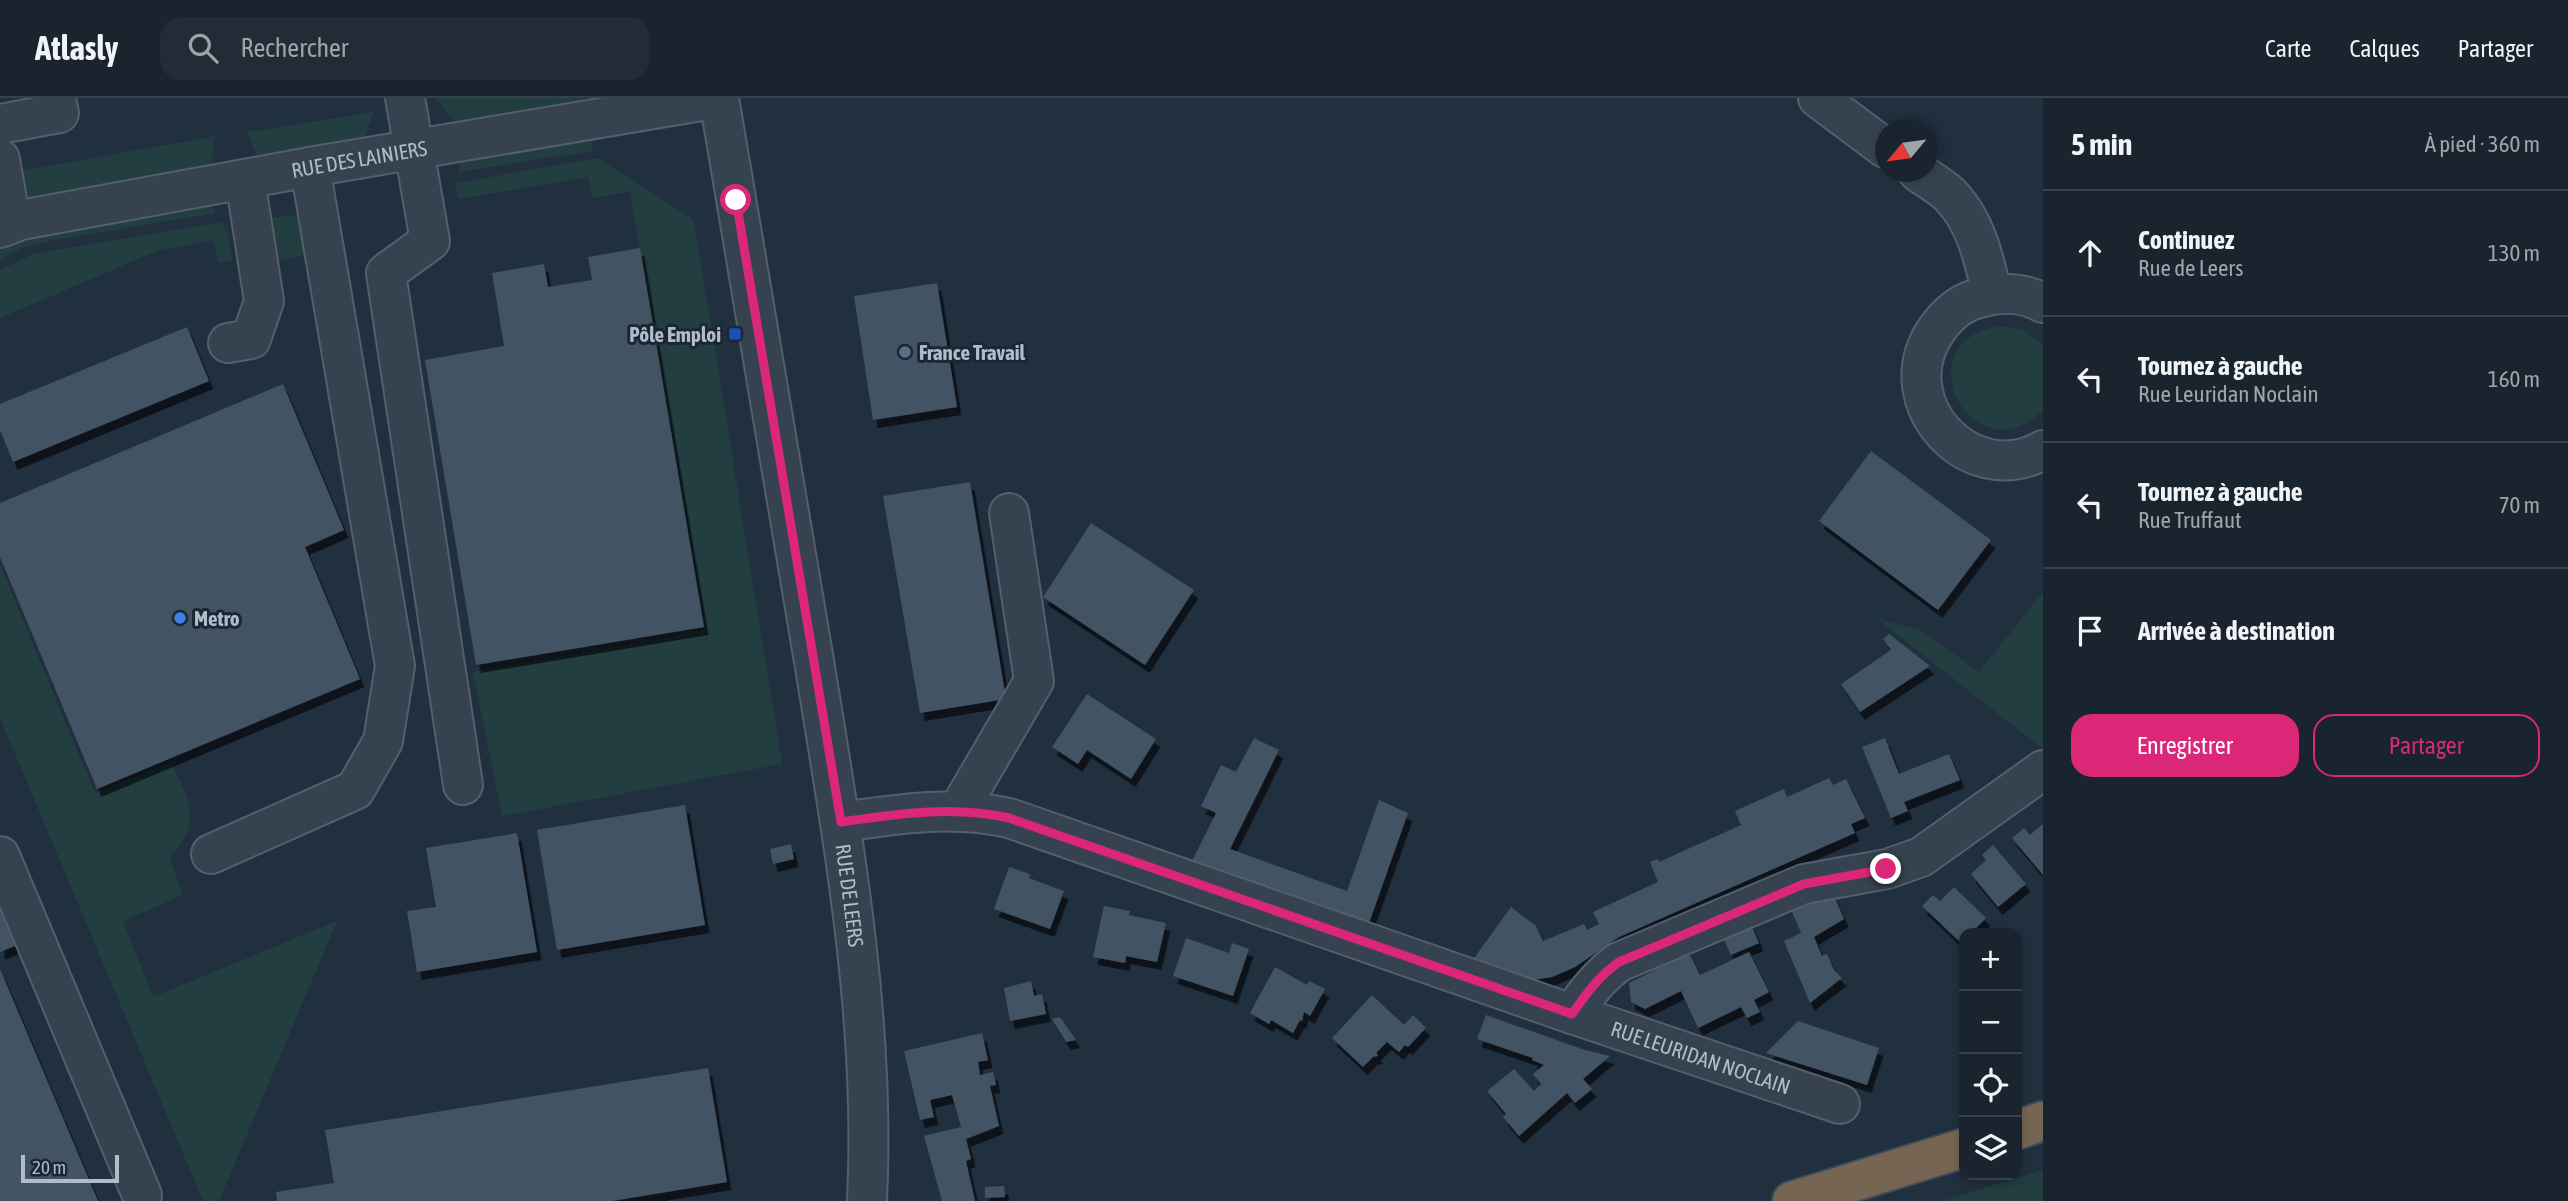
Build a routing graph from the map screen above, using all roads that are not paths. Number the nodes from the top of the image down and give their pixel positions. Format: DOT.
graph roads {
  1 [pos="56,98"];
  2 [pos="405,98"];
  3 [pos="719,98"];
  4 [pos="1818,98"];
  5 [pos="0,124"];
  6 [pos="1875,141"];
  7 [pos="413,149"];
  8 [pos="0,159"];
  9 [pos="310,167"];
  10 [pos="245,179"];
  11 [pos="1932,182"];
  12 [pos="5,226"];
  13 [pos="1992,294"];
  14 [pos="2043,303"];
  15 [pos="228,344"];
  16 [pos="2043,450"];
  17 [pos="1009,513"];
  18 [pos="2043,770"];
  19 [pos="463,785"];
  20 [pos="958,811"];
  21 [pos="841,822"];
  22 [pos="211,854"];
  23 [pos="0,856"];
  24 [pos="1572,1014"];
  25 [pos="1840,1104"];
  26 [pos="2043,1121"];
  27 [pos="2022,1128"];
  28 [pos="1959,1150"];
  29 [pos="142,1195"];
  30 [pos="867,1201"];
  31 [pos="1791,1201"];
  1 -- 5 [label="street"];
  2 -- 7 [label="street"];
  3 -- 7 [label="street, RUE DES LAINIERS"];
  3 -- 21 [label="street, RUE DE LEERS"];
  4 -- 6 [label="street"];
  7 -- 9 [label="street, RUE DES LAINIERS"];
  7 -- 19 [label="street"];
  8 -- 12 [label="street"];
  9 -- 10 [label="street, RUE DES LAINIERS"];
  9 -- 22 [label="street"];
  10 -- 12 [label="street, RUE DES LAINIERS"];
  10 -- 15 [label="street"];
  11 -- 13 [label="street"];
  13 -- 14 [label="street"];
  13 -- 16 [label="street"];
  17 -- 20 [label="street"];
  18 -- 24 [label="street"];
  20 -- 21 [label="street, RUE LEURIDAN NOCLAIN"];
  20 -- 24 [label="street, RUE LEURIDAN NOCLAIN"];
  21 -- 30 [label="street, RUE DE LEERS"];
  23 -- 29 [label="street"];
  24 -- 25 [label="street, RUE LEURIDAN NOCLAIN"];
  26 -- 27 [label="highway"];
  28 -- 31 [label="highway"];
}
